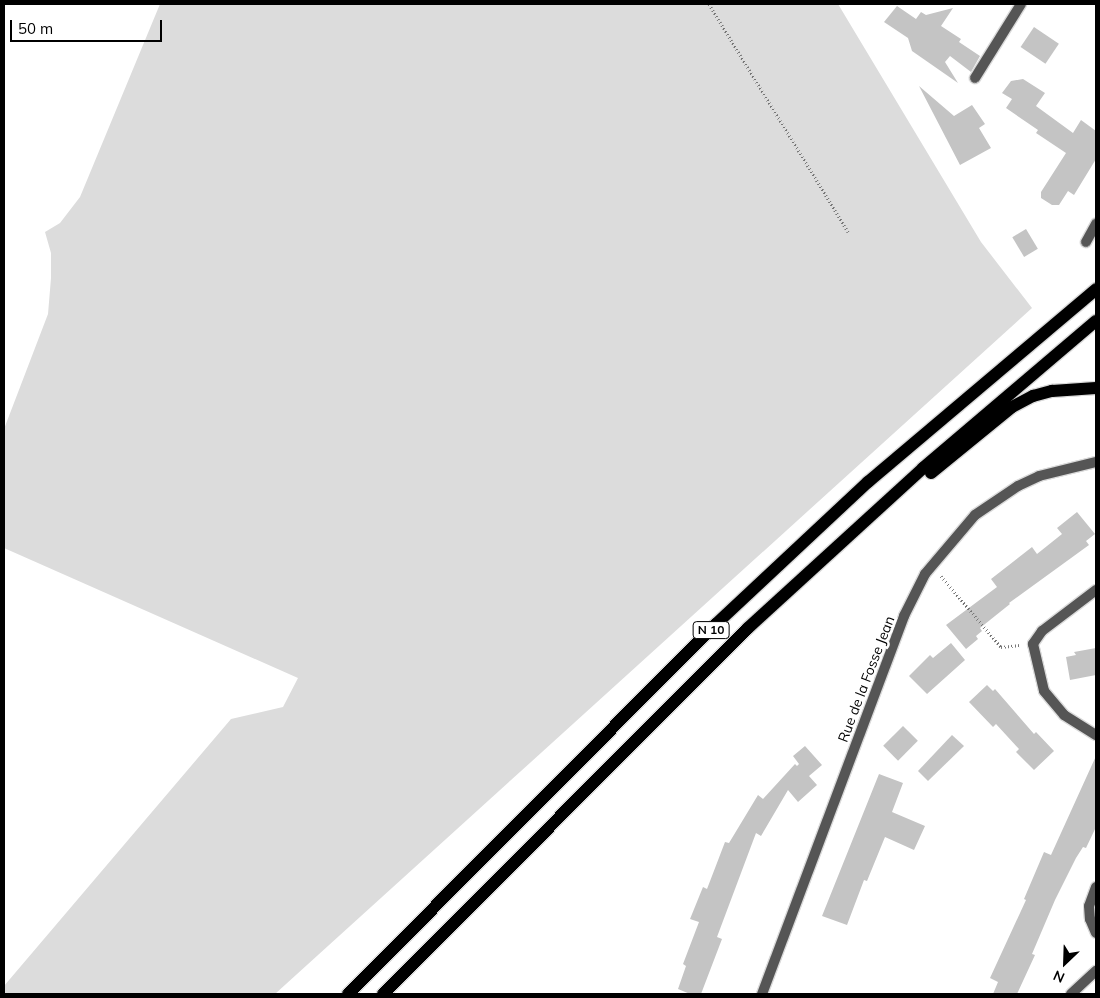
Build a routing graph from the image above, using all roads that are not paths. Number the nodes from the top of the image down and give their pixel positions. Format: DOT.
graph roads {
  1 [pos="1021,4"];
  2 [pos="975,78"];
  3 [pos="1096,224"];
  4 [pos="1086,242"];
  5 [pos="1096,289"];
  6 [pos="1096,321"];
  7 [pos="1096,388"];
  8 [pos="1096,462"];
  9 [pos="904,486"];
  10 [pos="1096,590"];
  11 [pos="1096,735"];
  12 [pos="1096,887"];
  13 [pos="1096,933"];
  14 [pos="1096,971"];
  15 [pos="348,994"];
  16 [pos="383,994"];
  17 [pos="762,994"];
  18 [pos="1072,994"];
  1 -- 2 [label="street"];
  3 -- 4 [label="street"];
  5 -- 15 [label="main road, N 10"];
  6 -- 9 [label="main road, N 10"];
  7 -- 9 [label="main road"];
  8 -- 17 [label="street, Rue de la Fosse Jean"];
  9 -- 16 [label="main road, N 10"];
  10 -- 11 [label="street"];
  12 -- 13 [label="street"];
  14 -- 18 [label="street"];
}
